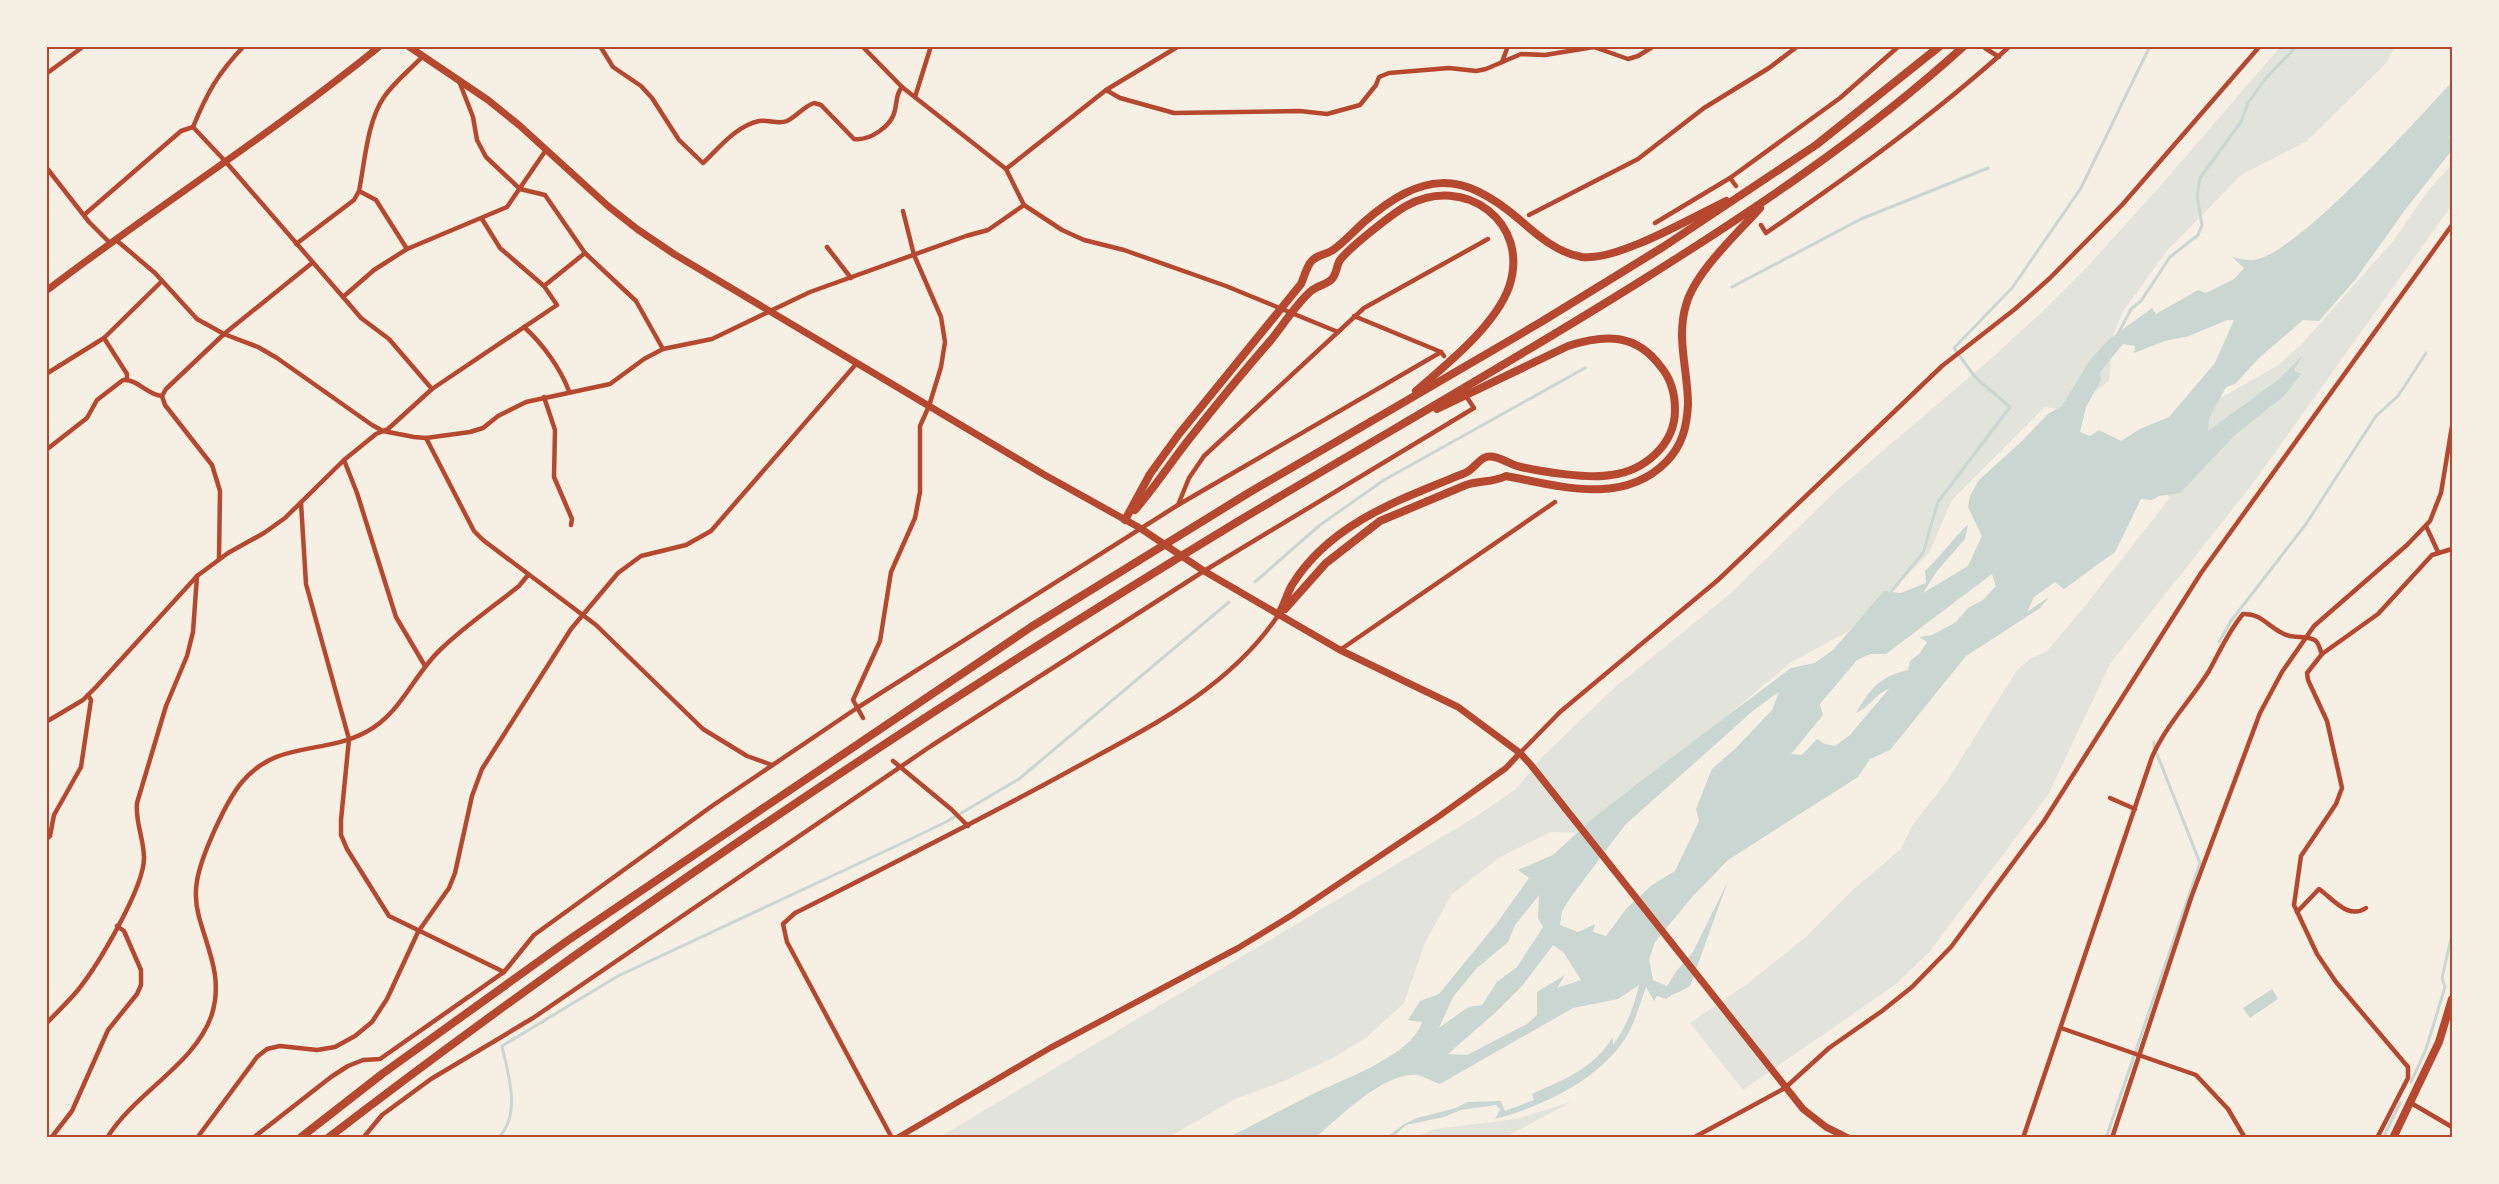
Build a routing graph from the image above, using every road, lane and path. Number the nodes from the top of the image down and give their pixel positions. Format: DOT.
graph roads {
  1 [pos="84,46"];
  2 [pos="244,46"];
  3 [pos="380,46"];
  4 [pos="408,46"];
  5 [pos="600,46"];
  6 [pos="862,46"];
  7 [pos="930,46"];
  8 [pos="1179,46"];
  9 [pos="1508,46"];
  10 [pos="1654,46"];
  11 [pos="1798,46"];
  12 [pos="1899,46"];
  13 [pos="1940,46"];
  14 [pos="1964,46"];
  15 [pos="2010,46"];
  16 [pos="2260,46"];
  17 [pos="1985,48"];
  18 [pos="423,56"];
  19 [pos="1999,57"];
  20 [pos="1502,62"];
  21 [pos="46,74"];
  22 [pos="458,79"];
  23 [pos="902,87"];
  24 [pos="1106,90"];
  25 [pos="915,97"];
  26 [pos="193,127"];
  27 [pos="546,150"];
  28 [pos="225,161"];
  29 [pos="46,167"];
  30 [pos="1006,169"];
  31 [pos="1730,178"];
  32 [pos="1759,185"];
  33 [pos="1736,186"];
  34 [pos="520,189"];
  35 [pos="359,190"];
  36 [pos="1769,199"];
  37 [pos="1024,205"];
  38 [pos="903,211"];
  39 [pos="84,215"];
  40 [pos="1529,215"];
  41 [pos="482,219"];
  42 [pos="1655,223"];
  43 [pos="1761,225"];
  44 [pos="2452,225"];
  45 [pos="1488,239"];
  46 [pos="112,241"];
  47 [pos="296,244"];
  48 [pos="827,246"];
  49 [pos="407,249"];
  50 [pos="585,253"];
  51 [pos="914,255"];
  52 [pos="312,263"];
  53 [pos="851,278"];
  54 [pos="162,281"];
  55 [pos="544,286"];
  56 [pos="46,291"];
  57 [pos="343,297"];
  58 [pos="1280,309"];
  59 [pos="772,312"];
  60 [pos="1292,314"];
  61 [pos="1354,316"];
  62 [pos="524,327"];
  63 [pos="1338,332"];
  64 [pos="224,334"];
  65 [pos="104,338"];
  66 [pos="663,349"];
  67 [pos="857,363"];
  68 [pos="46,374"];
  69 [pos="127,379"];
  70 [pos="432,389"];
  71 [pos="569,391"];
  72 [pos="162,396"];
  73 [pos="544,397"];
  74 [pos="1468,399"];
  75 [pos="1400,405"];
  76 [pos="929,406"];
  77 [pos="2452,426"];
  78 [pos="383,431"];
  79 [pos="426,438"];
  80 [pos="1375,439"];
  81 [pos="46,450"];
  82 [pos="344,460"];
  83 [pos="301,502"];
  84 [pos="1555,502"];
  85 [pos="1178,505"];
  86 [pos="1125,520"];
  87 [pos="571,525"];
  88 [pos="2426,526"];
  89 [pos="1140,528"];
  90 [pos="2452,549"];
  91 [pos="2438,552"];
  92 [pos="219,559"];
  93 [pos="1204,571"];
  94 [pos="528,575"];
  95 [pos="197,576"];
  96 [pos="1279,614"];
  97 [pos="582,616"];
  98 [pos="2305,638"];
  99 [pos="1340,650"];
  100 [pos="2322,654"];
  101 [pos="425,666"];
  102 [pos="88,695"];
  103 [pos="857,708"];
  104 [pos="863,718"];
  105 [pos="46,722"];
  106 [pos="349,739"];
  107 [pos="1520,753"];
  108 [pos="893,761"];
  109 [pos="772,765"];
  110 [pos="900,769"];
  111 [pos="2110,798"];
  112 [pos="2135,809"];
  113 [pos="968,826"];
  114 [pos="46,840"];
  115 [pos="2366,908"];
  116 [pos="2297,912"];
  117 [pos="117,926"];
  118 [pos="418,932"];
  119 [pos="504,972"];
  120 [pos="2452,999"];
  121 [pos="46,1024"];
  122 [pos="2061,1028"];
  123 [pos="2140,1057"];
  124 [pos="1785,1088"];
  125 [pos="2411,1103"];
  126 [pos="2452,1127"];
  127 [pos="51,1137"];
  128 [pos="107,1137"];
  129 [pos="197,1137"];
  130 [pos="253,1137"];
  131 [pos="300,1137"];
  132 [pos="328,1137"];
  133 [pos="363,1137"];
  134 [pos="894,1137"];
  135 [pos="1693,1137"];
  136 [pos="1848,1137"];
  137 [pos="2024,1137"];
  138 [pos="2112,1137"];
  139 [pos="2245,1137"];
  140 [pos="2377,1137"];
  141 [pos="2393,1137"];
  1 -- 21 [label="street"];
  2 -- 26 [label="street"];
  3 -- 28 [label="main road"];
  4 -- 18 [label="main road"];
  5 -- 23 [label="street"];
  6 -- 23 [label="street"];
  7 -- 25 [label="street"];
  8 -- 24 [label="street"];
  9 -- 20 [label="street"];
  10 -- 20 [label="street"];
  11 -- 40 [label="street"];
  12 -- 31 [label="street"];
  13 -- 32 [label="highway"];
  14 -- 36 [label="highway"];
  15 -- 19 [label="street"];
  16 -- 107 [label="street"];
  17 -- 19 [label="street"];
  18 -- 22 [label="main road"];
  18 -- 35 [label="street"];
  19 -- 43 [label="street"];
  20 -- 24 [label="street"];
  22 -- 27 [label="main road"];
  22 -- 34 [label="street"];
  23 -- 25 [label="street"];
  24 -- 30 [label="street"];
  25 -- 30 [label="street"];
  26 -- 28 [label="street"];
  26 -- 39 [label="street"];
  27 -- 34 [label="street"];
  27 -- 59 [label="main road"];
  28 -- 46 [label="main road"];
  28 -- 47 [label="street"];
  29 -- 39 [label="street"];
  30 -- 37 [label="street"];
  31 -- 33 [label="street"];
  31 -- 42 [label="street"];
  32 -- 58 [label="highway"];
  32 -- 75 [label="highway"];
  34 -- 41 [label="street"];
  34 -- 50 [label="street"];
  35 -- 47 [label="street"];
  35 -- 49 [label="street"];
  36 -- 80 [label="highway"];
  36 -- 96 [label="highway"];
  37 -- 51 [label="street"];
  37 -- 58 [label="street"];
  38 -- 51 [label="street"];
  39 -- 46 [label="street"];
  41 -- 49 [label="street"];
  41 -- 55 [label="street"];
  44 -- 124 [label="street"];
  45 -- 61 [label="street"];
  46 -- 54 [label="street"];
  46 -- 56 [label="main road"];
  47 -- 52 [label="street"];
  48 -- 53 [label="street"];
  49 -- 57 [label="street"];
  50 -- 55 [label="street"];
  50 -- 66 [label="street"];
  51 -- 53 [label="street"];
  51 -- 76 [label="street"];
  52 -- 57 [label="street"];
  52 -- 64 [label="street"];
  53 -- 59 [label="street"];
  54 -- 64 [label="street"];
  54 -- 65 [label="street"];
  55 -- 62 [label="street"];
  57 -- 70 [label="street"];
  58 -- 60 [label="street"];
  58 -- 86 [label="highway"];
  59 -- 66 [label="street"];
  59 -- 67 [label="main road"];
  60 -- 63 [label="street"];
  60 -- 75 [label="highway"];
  60 -- 86 [label="highway"];
  61 -- 63 [label="street"];
  61 -- 85 [label="street"];
  62 -- 70 [label="street"];
  62 -- 71 [label="street"];
  63 -- 85 [label="street"];
  64 -- 72 [label="street"];
  64 -- 78 [label="street"];
  65 -- 68 [label="street"];
  65 -- 69 [label="street"];
  66 -- 71 [label="street"];
  67 -- 76 [label="main road"];
  67 -- 97 [label="street"];
  69 -- 72 [label="street"];
  69 -- 81 [label="street"];
  70 -- 78 [label="street"];
  71 -- 73 [label="street"];
  72 -- 92 [label="street"];
  73 -- 79 [label="street"];
  73 -- 87 [label="street"];
  74 -- 93 [label="street"];
  75 -- 131 [label="highway"];
  76 -- 86 [label="main road"];
  76 -- 103 [label="street"];
  77 -- 88 [label="street"];
  78 -- 79 [label="street"];
  78 -- 82 [label="street"];
  79 -- 94 [label="street"];
  80 -- 96 [label="highway"];
  80 -- 132 [label="highway"];
  82 -- 83 [label="street"];
  82 -- 101 [label="street"];
  83 -- 92 [label="street"];
  83 -- 106 [label="street"];
  84 -- 99 [label="street"];
  85 -- 89 [label="street"];
  86 -- 89 [label="main road"];
  88 -- 91 [label="street"];
  88 -- 98 [label="street"];
  89 -- 93 [label="main road"];
  89 -- 103 [label="street"];
  90 -- 91 [label="street"];
  91 -- 100 [label="street"];
  92 -- 95 [label="street"];
  93 -- 96 [label="main road"];
  93 -- 110 [label="street"];
  94 -- 97 [label="street"];
  94 -- 101 [label="street"];
  95 -- 102 [label="street"];
  95 -- 117 [label="street"];
  96 -- 99 [label="main road"];
  96 -- 113 [label="street"];
  97 -- 109 [label="street"];
  97 -- 118 [label="street"];
  98 -- 100 [label="street"];
  98 -- 112 [label="street"];
  98 -- 123 [label="street"];
  99 -- 107 [label="main road"];
  100 -- 116 [label="street"];
  101 -- 106 [label="street"];
  102 -- 105 [label="street"];
  102 -- 114 [label="street"];
  103 -- 104 [label="street"];
  103 -- 109 [label="street"];
  106 -- 118 [label="street"];
  106 -- 128 [label="street"];
  107 -- 124 [label="main road"];
  107 -- 134 [label="street"];
  108 -- 110 [label="street"];
  109 -- 119 [label="street"];
  110 -- 113 [label="street"];
  110 -- 133 [label="street"];
  111 -- 112 [label="street"];
  112 -- 122 [label="street"];
  113 -- 134 [label="street"];
  115 -- 116 [label="street"];
  116 -- 140 [label="street"];
  117 -- 121 [label="street"];
  117 -- 127 [label="street"];
  118 -- 119 [label="street"];
  118 -- 129 [label="street"];
  119 -- 130 [label="street"];
  120 -- 125 [label="main road"];
  122 -- 123 [label="street"];
  122 -- 137 [label="street"];
  123 -- 138 [label="street"];
  123 -- 139 [label="street"];
  124 -- 135 [label="street"];
  124 -- 136 [label="main road"];
  125 -- 126 [label="street"];
  125 -- 141 [label="main road"];
}
